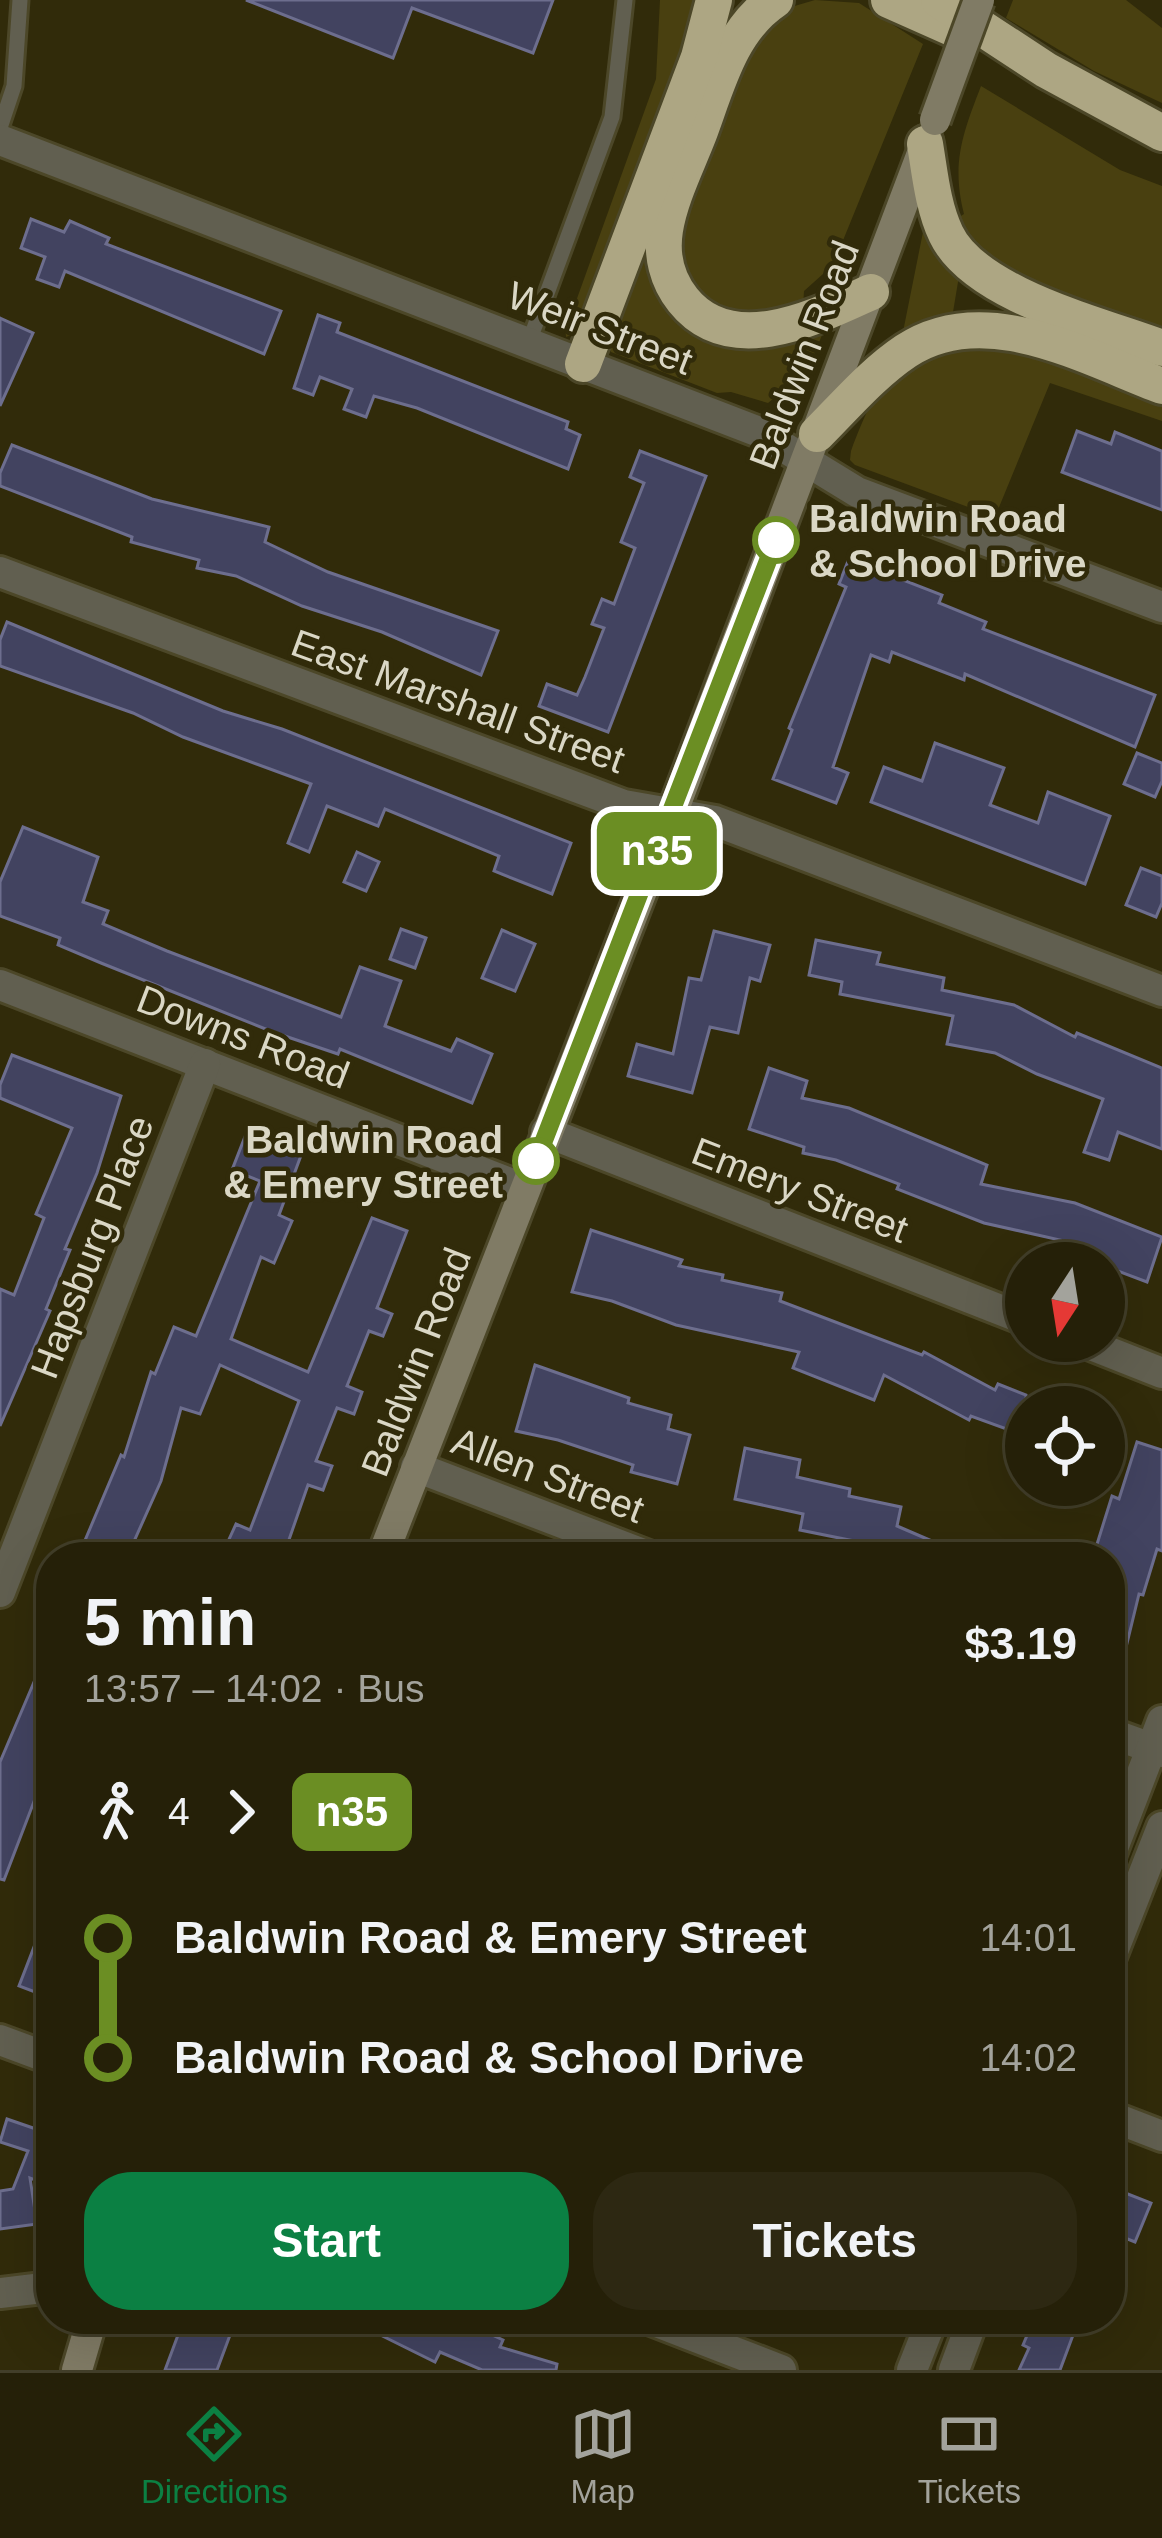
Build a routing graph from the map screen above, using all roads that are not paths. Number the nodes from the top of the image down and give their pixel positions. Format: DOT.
graph roads {
  1 [pos="20,0"];
  2 [pos="625,0"];
  3 [pos="714,0"];
  4 [pos="775,0"];
  5 [pos="889,0"];
  6 [pos="939,0"];
  7 [pos="979,0"];
  8 [pos="1046,70"];
  9 [pos="0,128"];
  10 [pos="930,132"];
  11 [pos="1162,133"];
  12 [pos="0,140"];
  13 [pos="871,292"];
  14 [pos="529,342"];
  15 [pos="1162,348"];
  16 [pos="583,364"];
  17 [pos="1162,386"];
  18 [pos="812,448"];
  19 [pos="0,572"];
  20 [pos="1162,607"];
  21 [pos="671,814"];
  22 [pos="0,985"];
  23 [pos="1162,991"];
  24 [pos="205,1064"];
  25 [pos="546,1132"];
  26 [pos="525,1189"];
  27 [pos="1005,1312"];
  28 [pos="1125,1358"];
  29 [pos="1162,1373"];
  30 [pos="416,1467"];
  31 [pos="388,1542"];
  32 [pos="612,1542"];
  33 [pos="0,1592"];
  34 [pos="1125,1734"];
  35 [pos="1158,1740"];
  36 [pos="1125,1820"];
  37 [pos="1162,1827"];
  38 [pos="1125,1921"];
  39 [pos="0,2040"];
  40 [pos="36,2053"];
  41 [pos="1125,2122"];
  42 [pos="1162,2136"];
  43 [pos="36,2289"];
  44 [pos="0,2294"];
  45 [pos="88,2334"];
  46 [pos="688,2334"];
  47 [pos="926,2334"];
  48 [pos="967,2334"];
  49 [pos="77,2370"];
  50 [pos="781,2370"];
  51 [pos="912,2370"];
  52 [pos="954,2370"];
  1 -- 9 [label="lane"];
  2 -- 14 [label="lane"];
  3 -- 16 [label="highway"];
  4 -- 13 [label="highway"];
  5 -- 8 [label="highway"];
  6 -- 8 [label="highway"];
  7 -- 10 [label="main road, Baldwin Road, bridge"];
  8 -- 11 [label="highway"];
  10 -- 13 [label="main road, Baldwin Road"];
  10 -- 15 [label="highway"];
  12 -- 14 [label="street, Weir Street"];
  13 -- 18 [label="main road, Baldwin Road"];
  14 -- 16 [label="street, Weir Street"];
  16 -- 18 [label="street, Weir Street"];
  17 -- 18 [label="highway"];
  18 -- 20 [label="street, Weir Street"];
  18 -- 21 [label="main road, Baldwin Road"];
  19 -- 21 [label="street, East Marshall Street"];
  21 -- 23 [label="street, East Marshall Street"];
  21 -- 25 [label="main road, Baldwin Road"];
  22 -- 24 [label="street, Downs Road"];
  24 -- 26 [label="street, Downs Road"];
  24 -- 33 [label="street, Hapsburg Place"];
  25 -- 26 [label="main road, Baldwin Road"];
  25 -- 27 [label="street, Emery Street"];
  26 -- 30 [label="main road, Baldwin Road"];
  28 -- 29 [label="street"];
  30 -- 31 [label="main road, Baldwin Road"];
  30 -- 32 [label="street, Allen Street"];
  34 -- 35 [label="street"];
  35 -- 36 [label="street"];
  37 -- 38 [label="street"];
  39 -- 40 [label="street"];
  41 -- 42 [label="street"];
  43 -- 44 [label="street"];
  45 -- 49 [label="main road"];
  46 -- 50 [label="street"];
  47 -- 51 [label="street"];
  48 -- 52 [label="street"];
}
